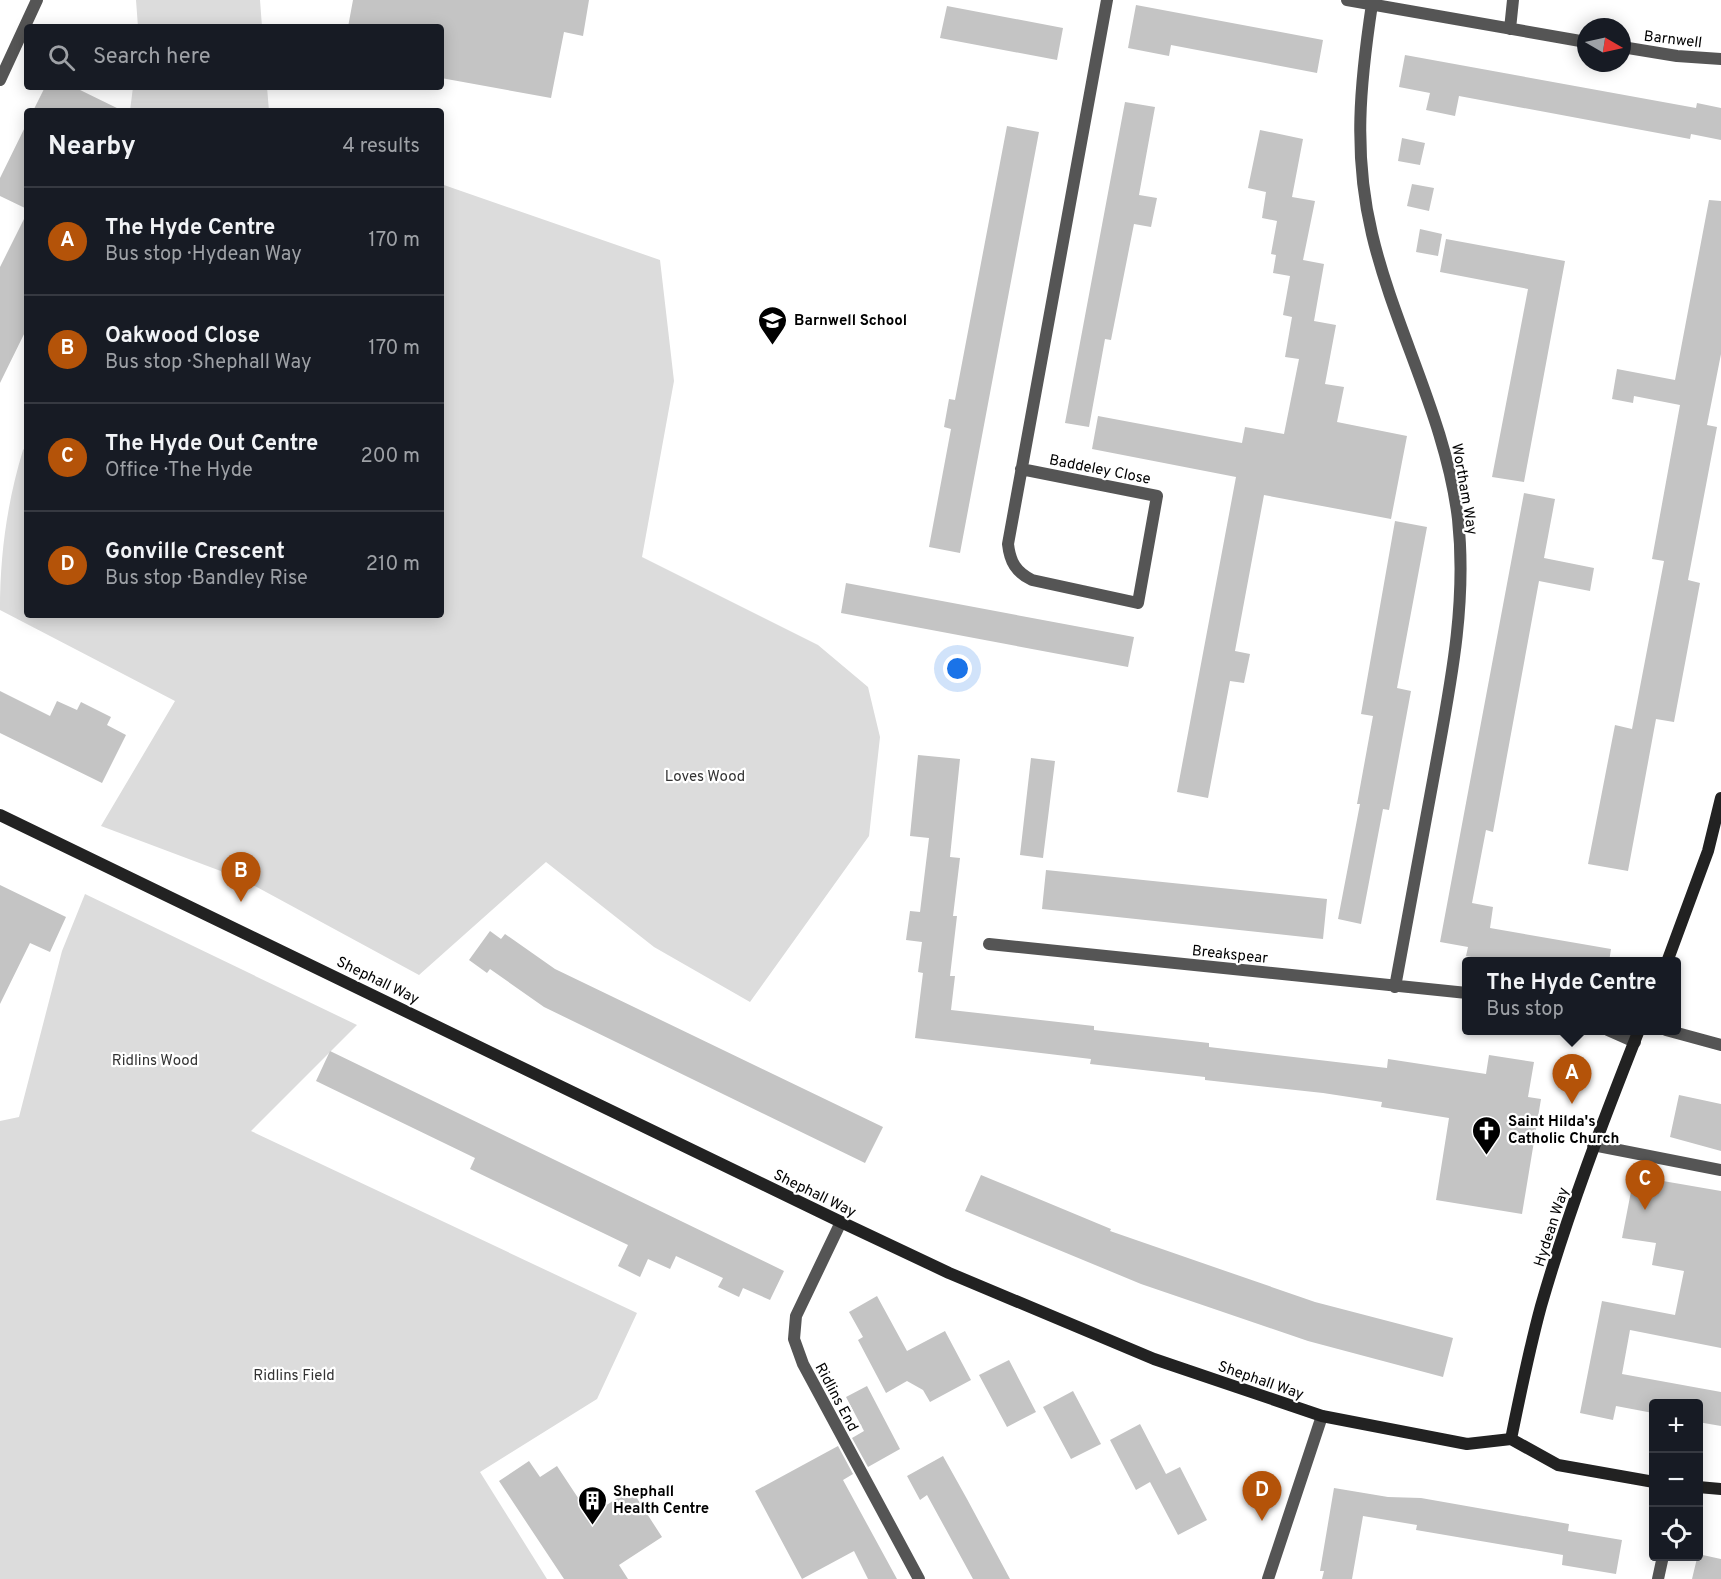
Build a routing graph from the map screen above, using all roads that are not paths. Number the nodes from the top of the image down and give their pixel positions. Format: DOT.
graph roads {
  1 [pos="36,0"];
  2 [pos="1107,0"];
  3 [pos="1347,0"];
  4 [pos="1513,0"];
  5 [pos="1372,4"];
  6 [pos="25,24"];
  7 [pos="24,27"];
  8 [pos="1510,29"];
  9 [pos="1577,40"];
  10 [pos="1631,48"];
  11 [pos="1721,59"];
  12 [pos="0,80"];
  13 [pos="1021,469"];
  14 [pos="1721,798"];
  15 [pos="0,815"];
  16 [pos="989,944"];
  17 [pos="1668,957"];
  18 [pos="1395,987"];
  19 [pos="1462,993"];
  20 [pos="1681,1034"];
  21 [pos="1637,1036"];
  22 [pos="1721,1046"];
  23 [pos="1593,1145"];
  24 [pos="1721,1170"];
  25 [pos="841,1222"];
  26 [pos="1322,1416"];
  27 [pos="1511,1439"];
  28 [pos="1649,1481"];
  29 [pos="1703,1487"];
  30 [pos="1721,1489"];
  31 [pos="1662,1561"];
  32 [pos="919,1579"];
  33 [pos="1268,1579"];
  34 [pos="1658,1579"];
  1 -- 6 [label="street"];
  2 -- 13 [label="street, Baddeley Close"];
  3 -- 5 [label="street"];
  4 -- 8 [label="street"];
  5 -- 8 [label="street"];
  5 -- 18 [label="street, Wortham Way"];
  7 -- 12 [label="street"];
  8 -- 9 [label="street"];
  10 -- 11 [label="street, Barnwell"];
  13 -- 13 [label="street, Baddeley Close"];
  14 -- 17 [label="street"];
  15 -- 25 [label="street, Shephall Way"];
  16 -- 18 [label="street, Breakspear"];
  18 -- 19 [label="street, Breakspear"];
  20 -- 22 [label="street"];
  21 -- 23 [label="street, Hydean Way"];
  23 -- 24 [label="street"];
  23 -- 27 [label="street, Hydean Way"];
  25 -- 26 [label="street, Shephall Way"];
  25 -- 32 [label="street, Ridlins End"];
  26 -- 27 [label="street, Shephall Way"];
  26 -- 33 [label="street"];
  27 -- 28 [label="street"];
  29 -- 30 [label="street"];
  31 -- 34 [label="street"];
}
